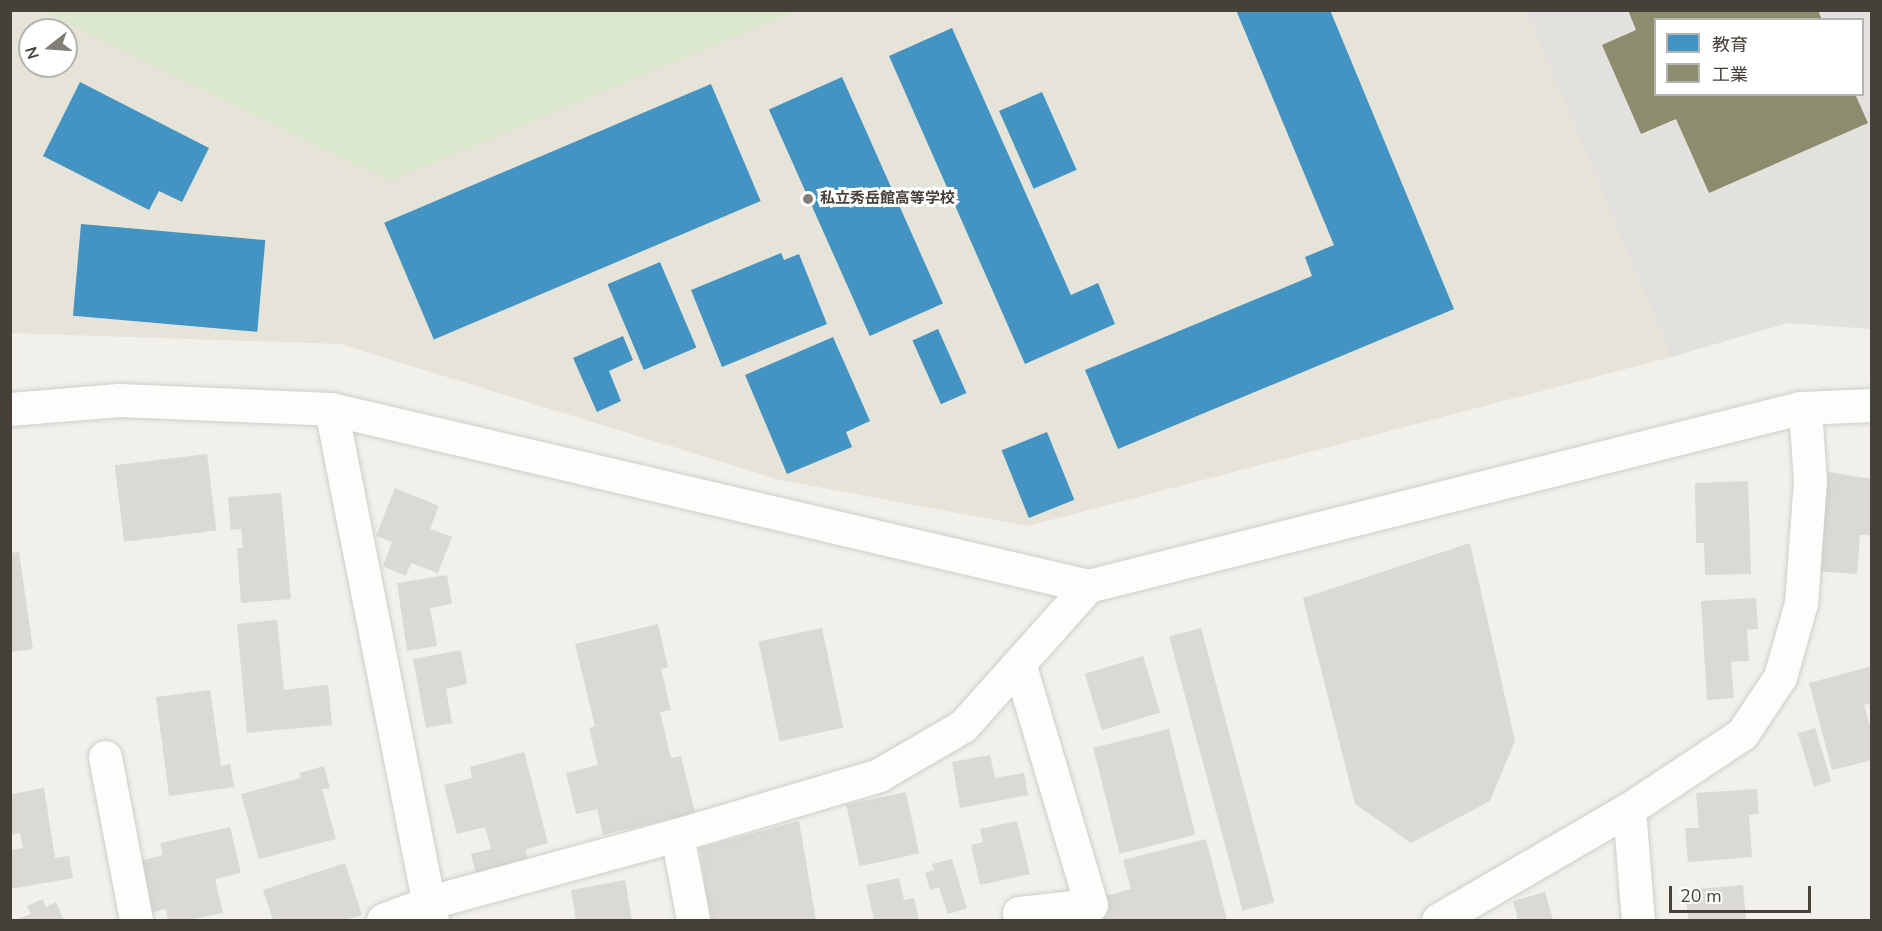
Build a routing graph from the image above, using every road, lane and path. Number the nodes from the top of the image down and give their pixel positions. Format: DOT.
graph roads {
  1 [pos="1872,405"];
  2 [pos="1805,408"];
  3 [pos="10,409"];
  4 [pos="331,409"];
  5 [pos="1088,586"];
  6 [pos="1019,663"];
  7 [pos="105,757"];
  8 [pos="1629,809"];
  9 [pos="677,836"];
  10 [pos="431,911"];
  11 [pos="136,921"];
  12 [pos="383,921"];
  13 [pos="693,921"];
  14 [pos="1020,921"];
  15 [pos="1438,921"];
  16 [pos="1638,921"];
  1 -- 2 [label="street"];
  2 -- 5 [label="street"];
  2 -- 8 [label="street"];
  3 -- 4 [label="street"];
  4 -- 5 [label="street"];
  4 -- 10 [label="street"];
  5 -- 6 [label="street"];
  6 -- 9 [label="street"];
  6 -- 14 [label="street"];
  7 -- 11 [label="street"];
  8 -- 15 [label="street"];
  8 -- 16 [label="street"];
  9 -- 10 [label="street"];
  9 -- 13 [label="street"];
  10 -- 12 [label="street"];
}
